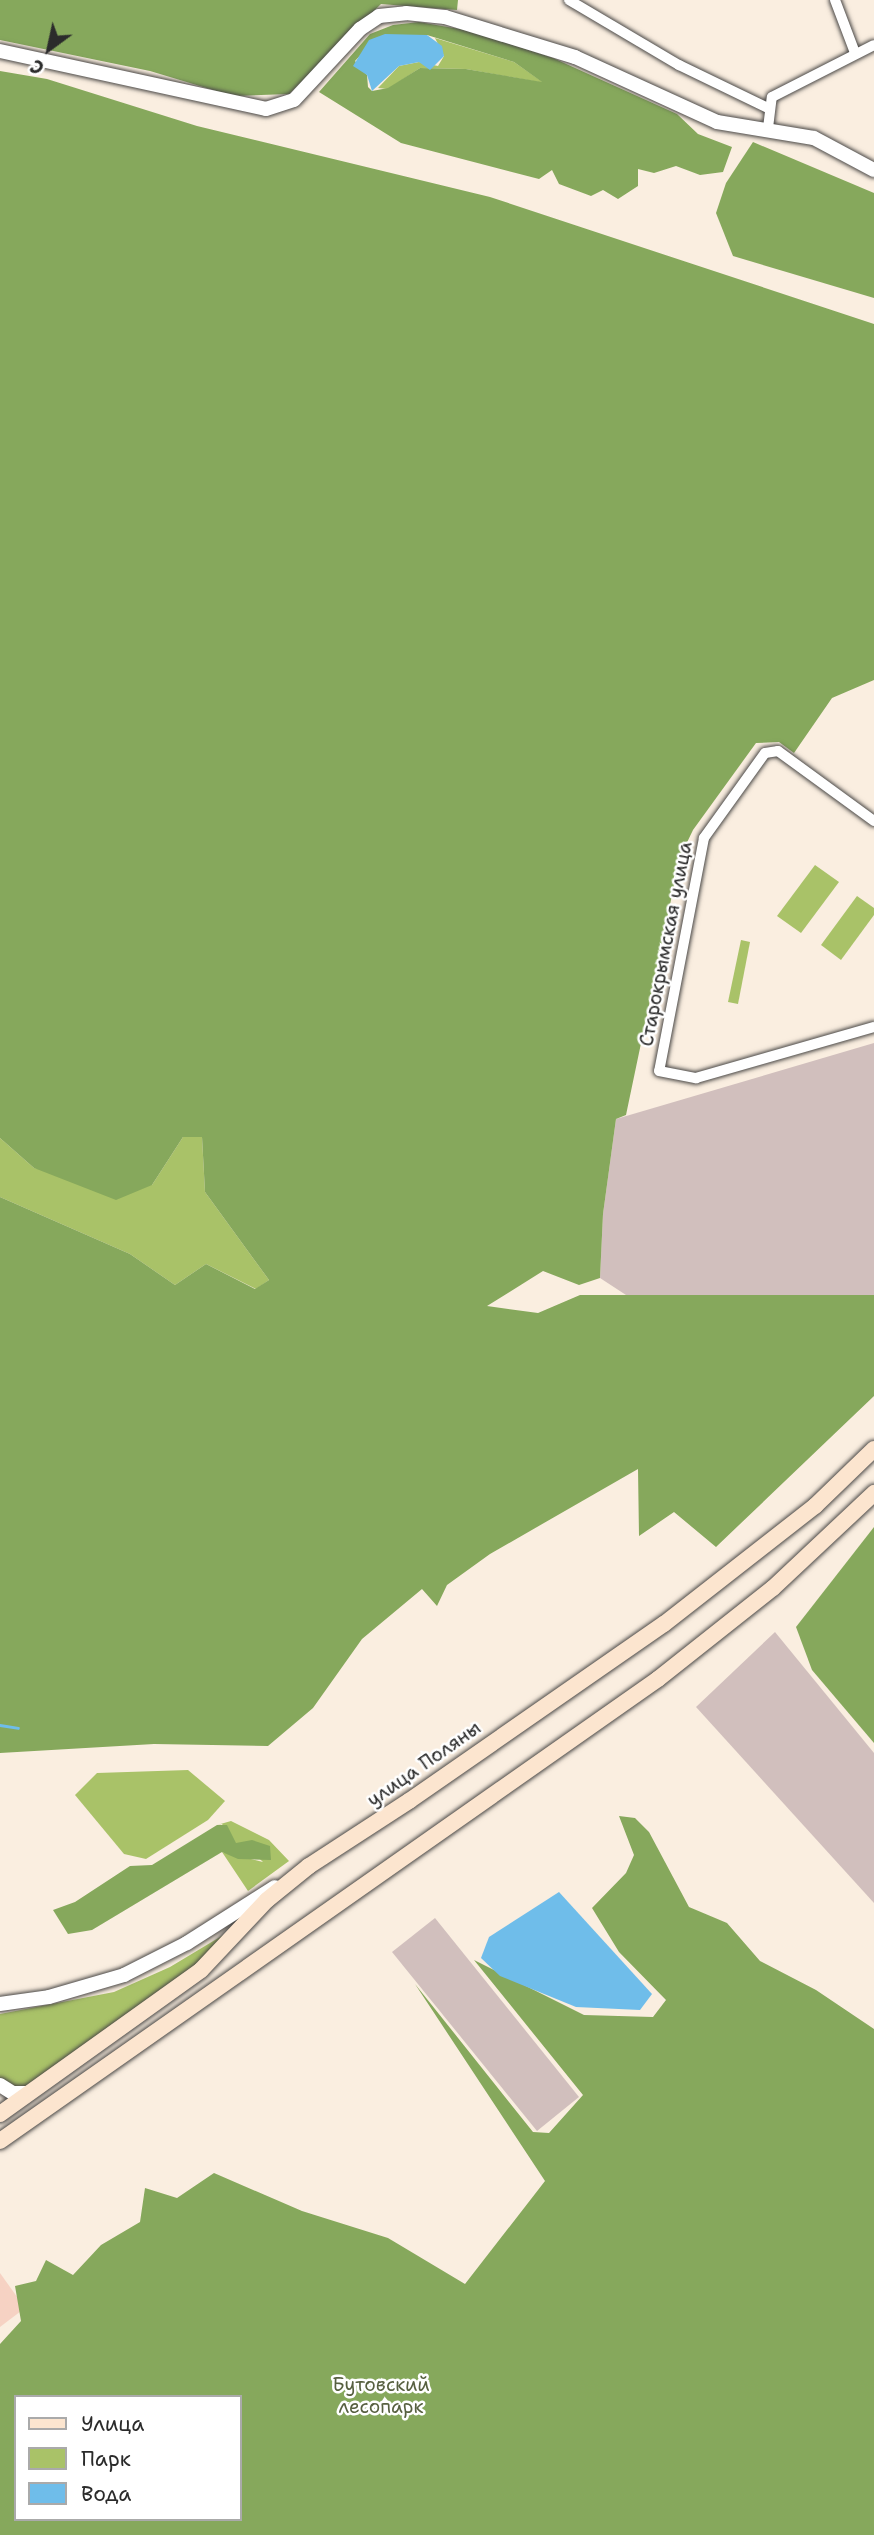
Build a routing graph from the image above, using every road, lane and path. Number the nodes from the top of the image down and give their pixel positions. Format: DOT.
graph roads {
  1 [pos="569,0"];
  2 [pos="835,0"];
  3 [pos="874,46"];
  4 [pos="0,51"];
  5 [pos="855,53"];
  6 [pos="770,108"];
  7 [pos="768,128"];
  8 [pos="874,170"];
  9 [pos="874,821"];
  10 [pos="874,1027"];
  11 [pos="874,1449"];
  12 [pos="874,1493"];
  13 [pos="309,1866"];
  14 [pos="0,2004"];
  15 [pos="0,2085"];
  16 [pos="0,2093"];
  17 [pos="30,2093"];
  18 [pos="1,2114"];
  19 [pos="38,2116"];
  20 [pos="0,2141"];
  1 -- 6 [label="street"];
  2 -- 5 [label="street"];
  3 -- 5 [label="street"];
  4 -- 7 [label="street"];
  5 -- 6 [label="street"];
  6 -- 7 [label="street"];
  7 -- 8 [label="street"];
  9 -- 10 [label="street, Старокрымская улица"];
  11 -- 13 [label="main road, улица Поляны"];
  12 -- 19 [label="main road"];
  13 -- 14 [label="street"];
  13 -- 17 [label="main road, улица Поляны"];
  15 -- 17 [label="street"];
  16 -- 18 [label="street"];
  17 -- 18 [label="main road, улица Поляны"];
  18 -- 19 [label="street"];
  19 -- 20 [label="main road"];
}
